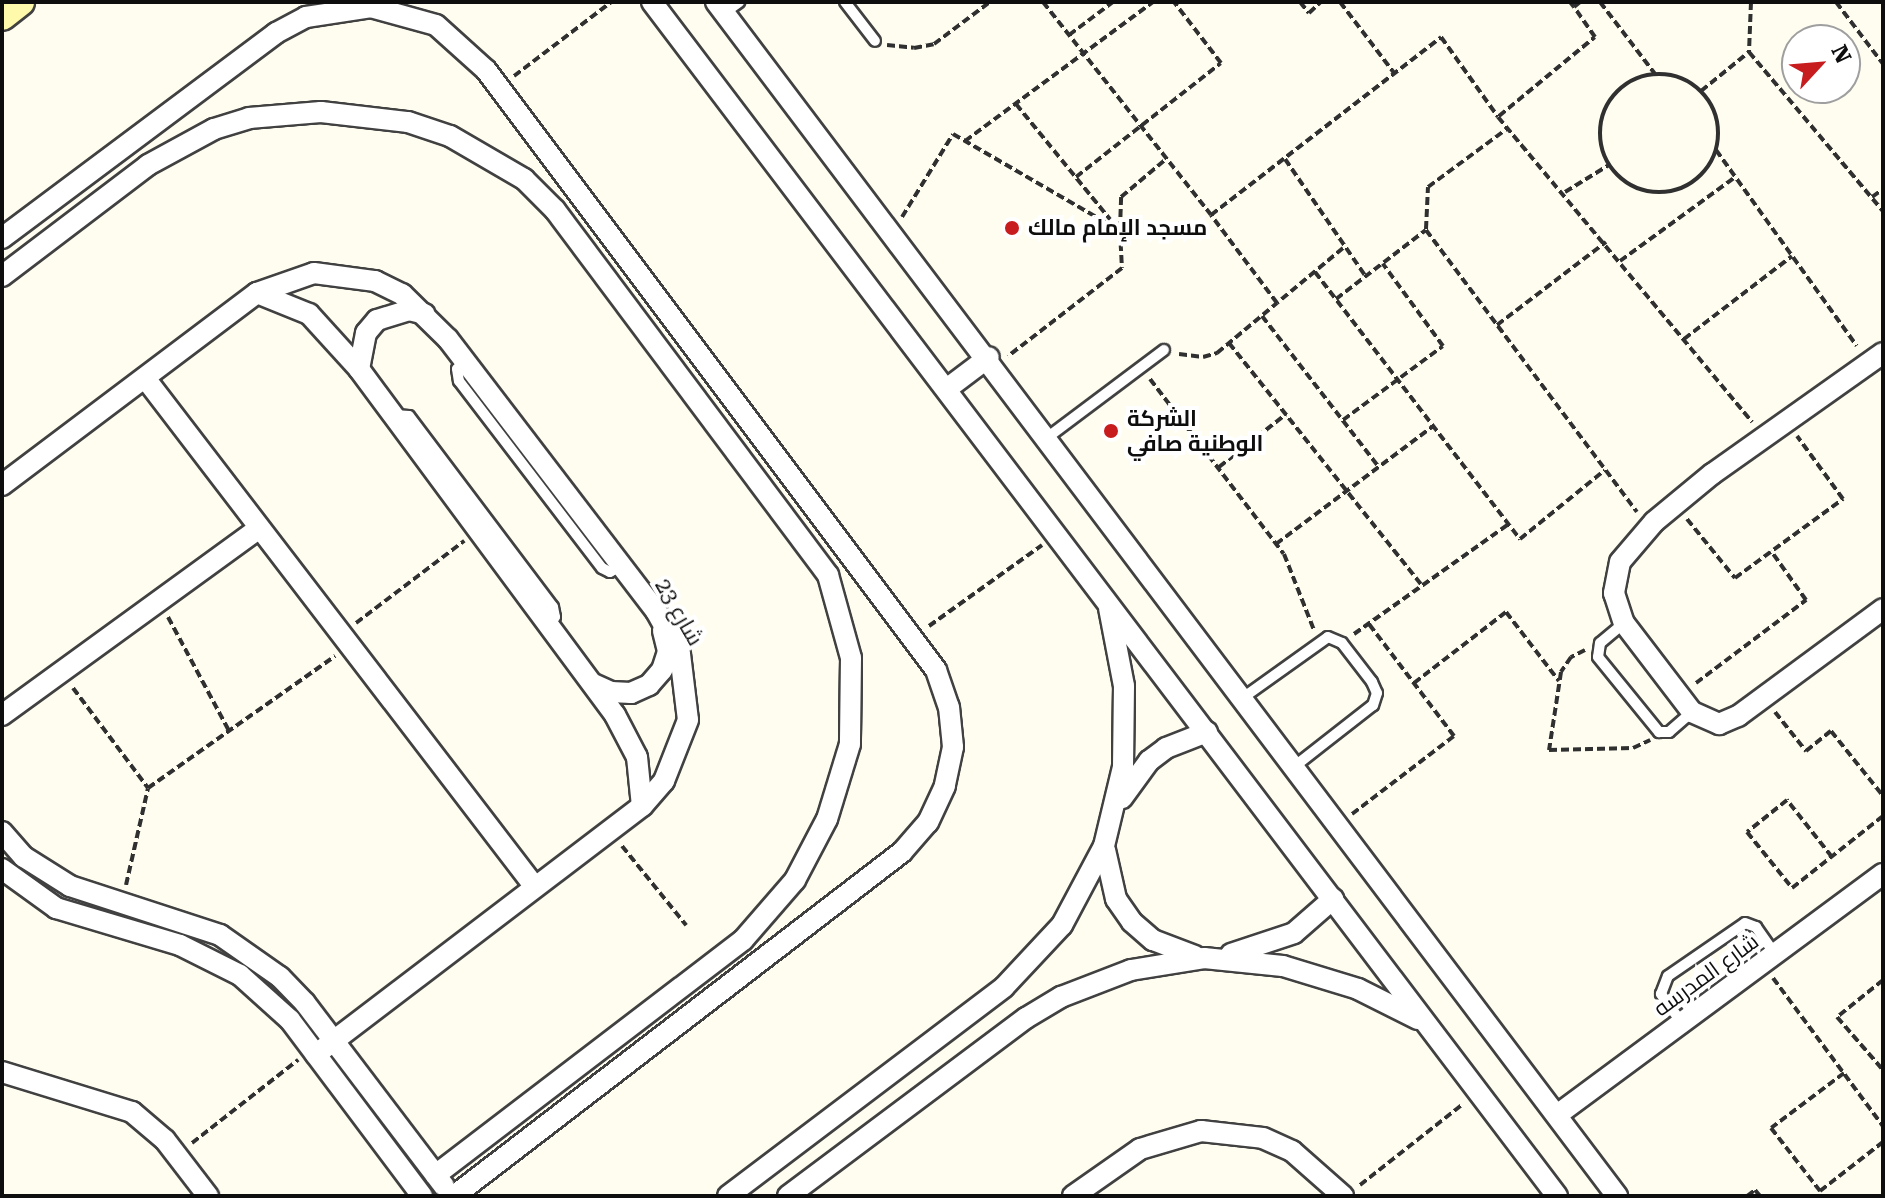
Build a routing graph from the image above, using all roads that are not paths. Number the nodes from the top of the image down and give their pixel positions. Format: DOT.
graph roads {
  1 [pos="20,2"];
  2 [pos="652,2"];
  3 [pos="845,2"];
  4 [pos="727,6"];
  5 [pos="2,16"];
  6 [pos="875,41"];
  7 [pos="2,238"];
  8 [pos="2,276"];
  9 [pos="257,293"];
  10 [pos="425,314"];
  11 [pos="1164,350"];
  12 [pos="703,358"];
  13 [pos="1876,358"];
  14 [pos="992,361"];
  15 [pos="359,369"];
  16 [pos="683,375"];
  17 [pos="145,378"];
  18 [pos="948,388"];
  19 [pos="394,415"];
  20 [pos="1048,437"];
  21 [pos="2,485"];
  22 [pos="259,528"];
  23 [pos="1108,601"];
  24 [pos="1883,609"];
  25 [pos="656,611"];
  26 [pos="1624,623"];
  27 [pos="549,625"];
  28 [pos="593,684"];
  29 [pos="1244,697"];
  30 [pos="1686,704"];
  31 [pos="2,715"];
  32 [pos="1207,732"];
  33 [pos="1295,766"];
  34 [pos="642,806"];
  35 [pos="1116,807"];
  36 [pos="2,832"];
  37 [pos="1104,846"];
  38 [pos="2,869"];
  39 [pos="1883,874"];
  40 [pos="535,887"];
  41 [pos="1333,899"];
  42 [pos="1204,958"];
  43 [pos="1769,958"];
  44 [pos="1682,1023"];
  45 [pos="1428,1025"];
  46 [pos="334,1040"];
  47 [pos="315,1052"];
  48 [pos="2,1072"];
  49 [pos="1557,1115"];
  50 [pos="436,1175"];
  51 [pos="1350,1191"];
  52 [pos="208,1196"];
  53 [pos="422,1196"];
  54 [pos="453,1196"];
  55 [pos="728,1196"];
  56 [pos="788,1196"];
  57 [pos="1073,1196"];
  58 [pos="1557,1196"];
  59 [pos="1617,1196"];
  1 -- 5 [label="street"];
  2 -- 18 [label="street"];
  3 -- 6 [label="lane"];
  4 -- 14 [label="street"];
  7 -- 12 [label="street"];
  8 -- 16 [label="street"];
  9 -- 10 [label="street, شارع 23"];
  9 -- 15 [label="street"];
  9 -- 17 [label="street, شارع 23"];
  10 -- 15 [label="street"];
  10 -- 25 [label="street, شارع 23"];
  11 -- 20 [label="lane"];
  12 -- 16 [label="street"];
  12 -- 54 [label="street"];
  13 -- 26 [label="street"];
  14 -- 18 [label="street"];
  14 -- 20 [label="street"];
  15 -- 19 [label="street"];
  16 -- 50 [label="street"];
  17 -- 21 [label="street, شارع 23"];
  17 -- 22 [label="street"];
  18 -- 23 [label="street"];
  19 -- 27 [label="street"];
  19 -- 27 [label="lane"];
  20 -- 29 [label="street"];
  22 -- 31 [label="street"];
  22 -- 40 [label="street"];
  23 -- 32 [label="street"];
  23 -- 35 [label="street"];
  24 -- 30 [label="street"];
  25 -- 28 [label="street"];
  25 -- 34 [label="street, شارع 23"];
  26 -- 30 [label="street"];
  26 -- 30 [label="lane"];
  27 -- 28 [label="street"];
  28 -- 34 [label="street"];
  29 -- 33 [label="street"];
  29 -- 33 [label="lane"];
  32 -- 35 [label="street"];
  32 -- 41 [label="street"];
  33 -- 49 [label="street"];
  34 -- 40 [label="street, شارع 23"];
  35 -- 37 [label="street"];
  36 -- 46 [label="street"];
  37 -- 42 [label="street"];
  37 -- 55 [label="street"];
  38 -- 47 [label="street"];
  39 -- 43 [label="street, شارع المدرسه"];
  40 -- 46 [label="street, شارع 23"];
  41 -- 42 [label="street"];
  41 -- 45 [label="street"];
  42 -- 45 [label="street"];
  42 -- 56 [label="street"];
  43 -- 44 [label="street, شارع المدرسه"];
  43 -- 44 [label="lane"];
  44 -- 49 [label="street, شارع المدرسه"];
  45 -- 58 [label="street"];
  46 -- 47 [label="street, شارع 23"];
  46 -- 50 [label="street"];
  47 -- 53 [label="street"];
  48 -- 52 [label="street"];
  49 -- 59 [label="street"];
  50 -- 54 [label="street"];
  51 -- 57 [label="street"];
}
